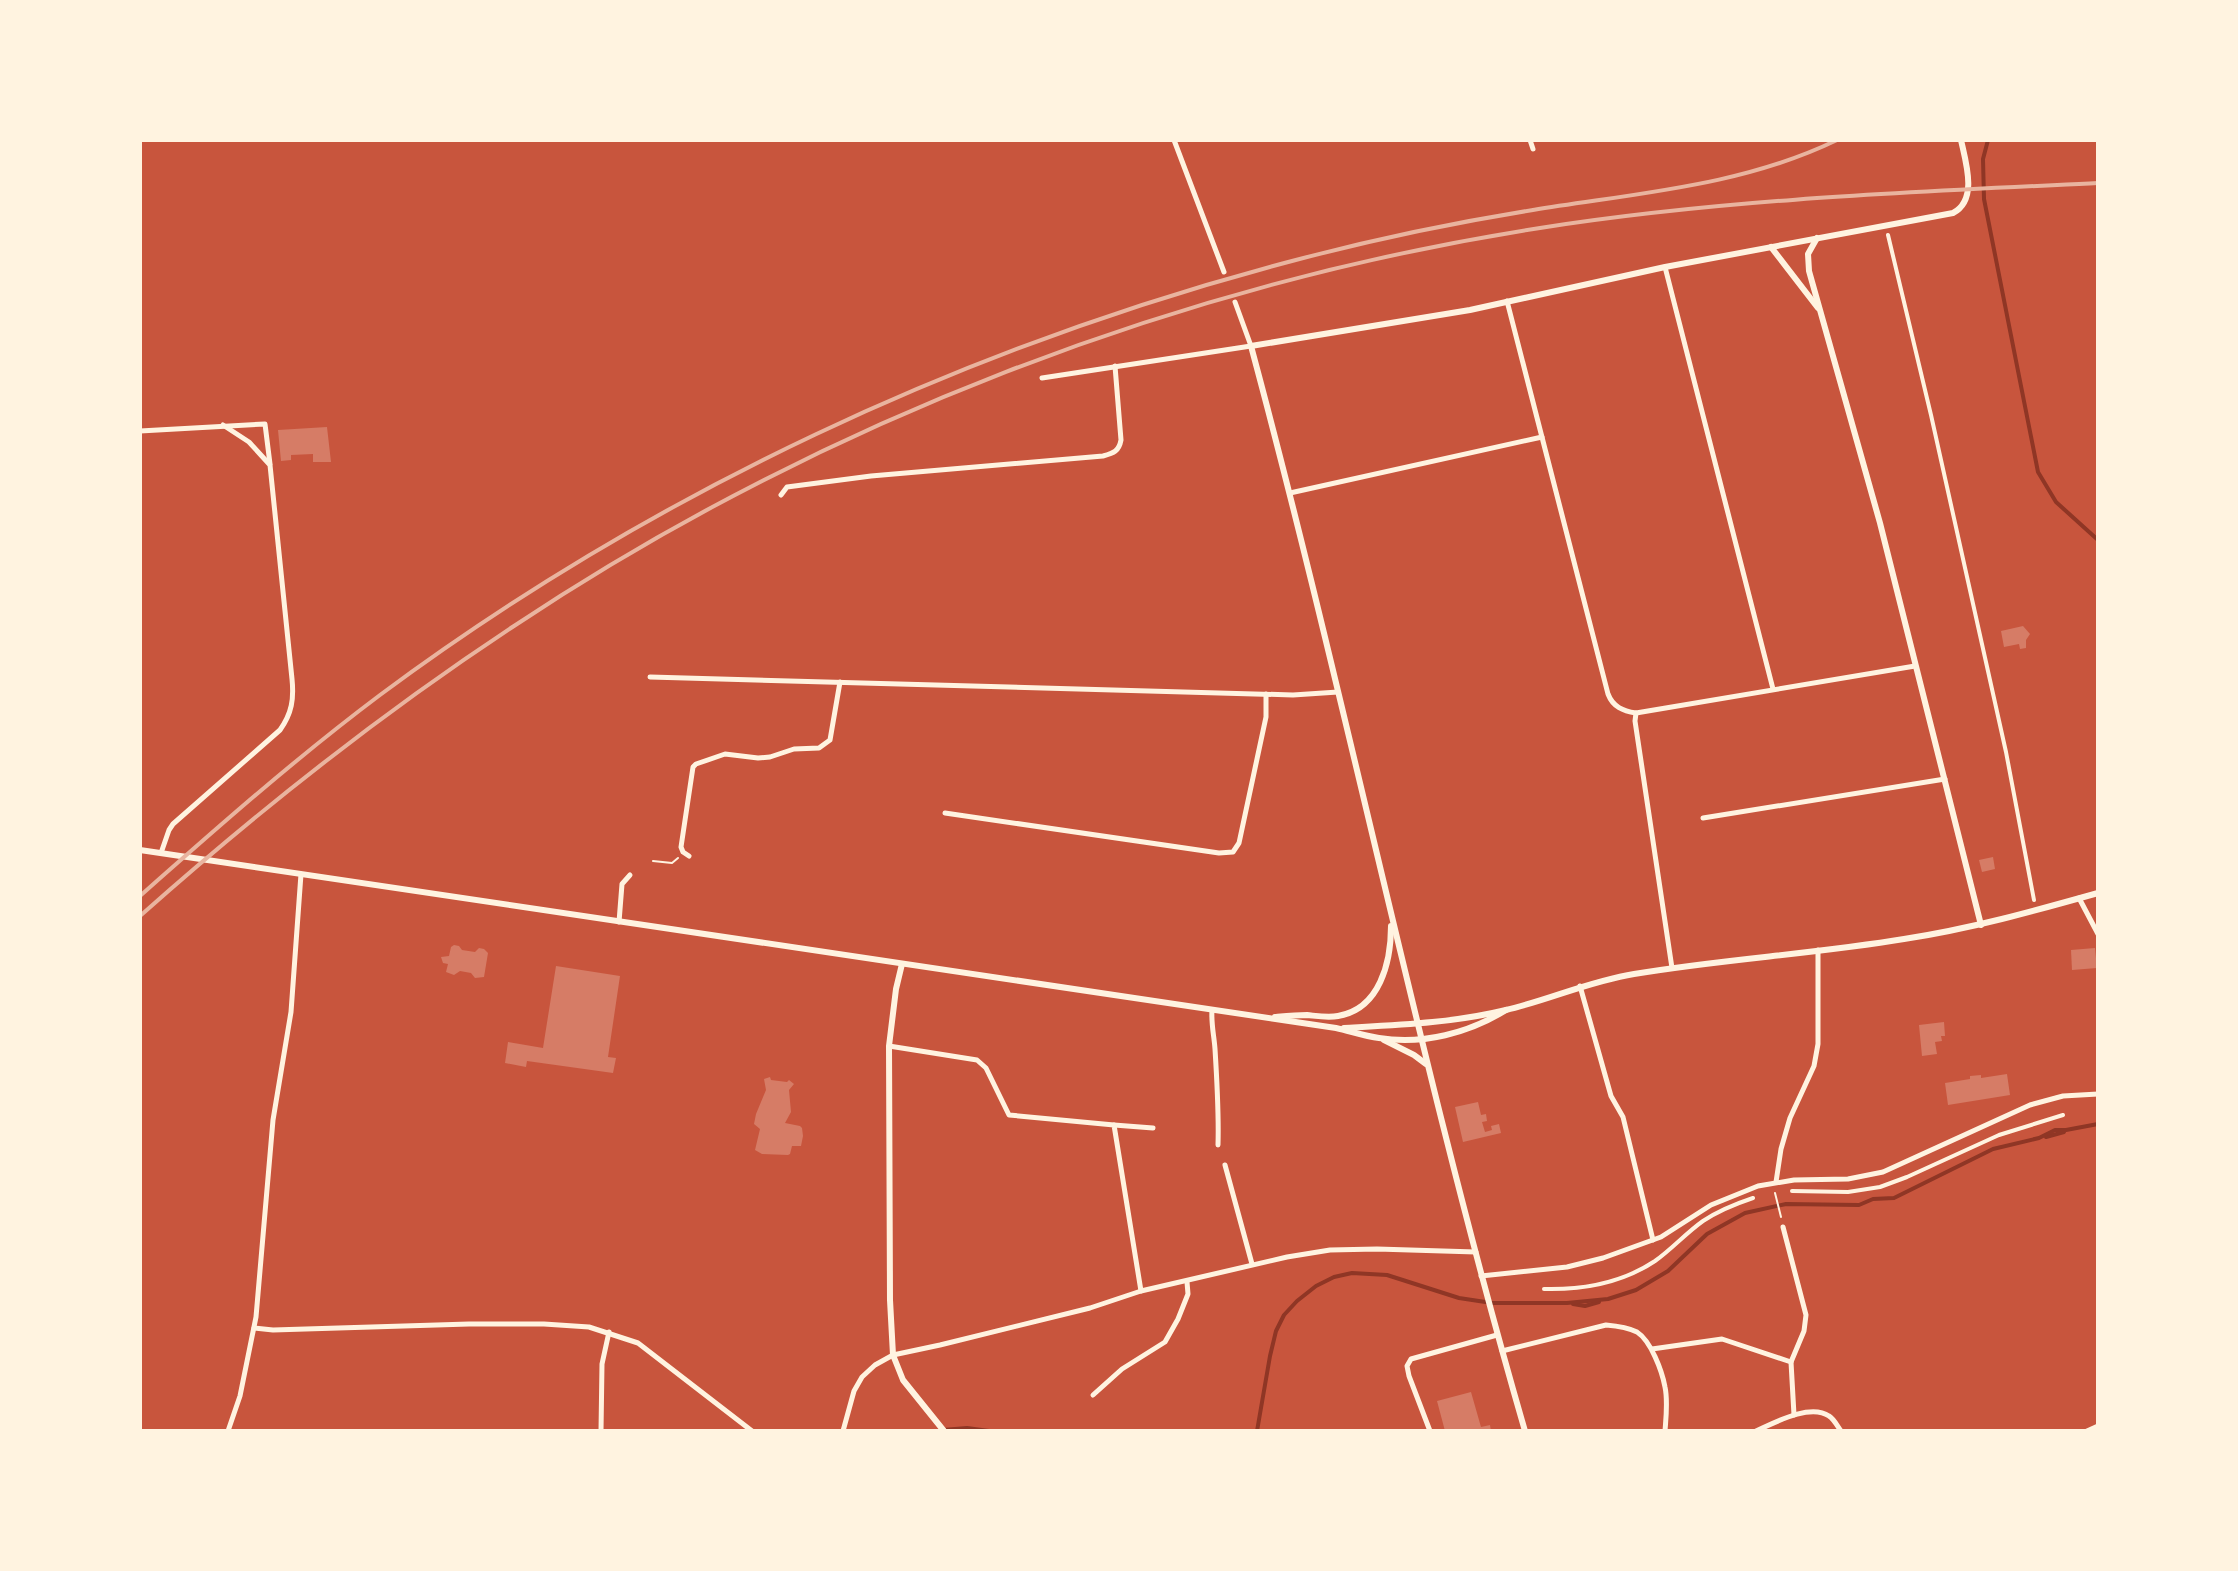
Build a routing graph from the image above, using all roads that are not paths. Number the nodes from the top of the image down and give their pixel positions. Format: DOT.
graph roads {
  1 [pos="1174,140"];
  2 [pos="1530,140"];
  3 [pos="1961,140"];
  4 [pos="1533,149"];
  5 [pos="1888,235"];
  6 [pos="1817,238"];
  7 [pos="1771,247"];
  8 [pos="1665,267"];
  9 [pos="1224,272"];
  10 [pos="1507,301"];
  11 [pos="1235,302"];
  12 [pos="1821,311"];
  13 [pos="1251,346"];
  14 [pos="1115,366"];
  15 [pos="1042,378"];
  16 [pos="223,425"];
  17 [pos="140,431"];
  18 [pos="1542,437"];
  19 [pos="270,465"];
  20 [pos="1290,493"];
  21 [pos="781,495"];
  22 [pos="1915,666"];
  23 [pos="650,677"];
  24 [pos="840,682"];
  25 [pos="1773,689"];
  26 [pos="1338,692"];
  27 [pos="1266,694"];
  28 [pos="1636,713"];
  29 [pos="1945,779"];
  30 [pos="945,813"];
  31 [pos="1703,818"];
  32 [pos="140,850"];
  33 [pos="161,853"];
  34 [pos="686,854"];
  35 [pos="301,874"];
  36 [pos="630,875"];
  37 [pos="2098,893"];
  38 [pos="2079,898"];
  39 [pos="2034,900"];
  40 [pos="1391,915"];
  41 [pos="619,922"];
  42 [pos="1981,925"];
  43 [pos="2098,934"];
  44 [pos="1818,949"];
  45 [pos="902,964"];
  46 [pos="1672,968"];
  47 [pos="1580,986"];
  48 [pos="1212,1010"];
  49 [pos="1506,1010"];
  50 [pos="1267,1018"];
  51 [pos="1417,1024"];
  52 [pos="1336,1028"];
  53 [pos="1420,1038"];
  54 [pos="1381,1039"];
  55 [pos="889,1046"];
  56 [pos="1427,1065"];
  57 [pos="2098,1094"];
  58 [pos="2063,1115"];
  59 [pos="1114,1125"];
  60 [pos="1153,1128"];
  61 [pos="1218,1145"];
  62 [pos="1225,1165"];
  63 [pos="1776,1182"];
  64 [pos="1792,1191"];
  65 [pos="1753,1198"];
  66 [pos="1783,1227"];
  67 [pos="1653,1240"];
  68 [pos="1476,1252"];
  69 [pos="1252,1265"];
  70 [pos="1481,1276"];
  71 [pos="1187,1282"];
  72 [pos="1544,1289"];
  73 [pos="1141,1291"];
  74 [pos="254,1328"];
  75 [pos="609,1332"];
  76 [pos="1497,1335"];
  77 [pos="1652,1349"];
  78 [pos="1502,1351"];
  79 [pos="893,1355"];
  80 [pos="1791,1362"];
  81 [pos="1093,1395"];
  82 [pos="1794,1415"];
  83 [pos="2098,1426"];
  84 [pos="228,1431"];
  85 [pos="601,1431"];
  86 [pos="752,1431"];
  87 [pos="843,1431"];
  88 [pos="944,1431"];
  89 [pos="1430,1431"];
  90 [pos="1525,1431"];
  91 [pos="1665,1431"];
  92 [pos="1756,1431"];
  93 [pos="1841,1431"];
  94 [pos="2087,1431"];
  1 -- 9 [label="street"];
  2 -- 4 [label="street"];
  3 -- 6 [label="street"];
  5 -- 39 [label="street"];
  6 -- 7 [label="street"];
  6 -- 12 [label="street"];
  7 -- 8 [label="street"];
  7 -- 12 [label="street"];
  8 -- 10 [label="street"];
  8 -- 25 [label="street"];
  10 -- 13 [label="street"];
  10 -- 18 [label="street"];
  11 -- 13 [label="street"];
  12 -- 22 [label="street"];
  13 -- 14 [label="street"];
  13 -- 20 [label="street"];
  14 -- 15 [label="street"];
  14 -- 21 [label="street"];
  16 -- 17 [label="street"];
  16 -- 19 [label="street"];
  16 -- 19 [label="street"];
  18 -- 20 [label="street"];
  18 -- 28 [label="street"];
  19 -- 33 [label="street"];
  20 -- 26 [label="street"];
  22 -- 25 [label="street"];
  22 -- 29 [label="street"];
  23 -- 24 [label="street"];
  24 -- 27 [label="street"];
  24 -- 34 [label="street"];
  25 -- 28 [label="street"];
  26 -- 27 [label="street"];
  26 -- 40 [label="street"];
  27 -- 30 [label="street"];
  28 -- 46 [label="street"];
  29 -- 31 [label="street"];
  29 -- 42 [label="street"];
  32 -- 33 [label="street"];
  33 -- 35 [label="street"];
  35 -- 41 [label="street"];
  35 -- 74 [label="street"];
  36 -- 41 [label="street"];
  37 -- 38 [label="street"];
  38 -- 42 [label="street"];
  38 -- 43 [label="street"];
  40 -- 50 [label="street"];
  40 -- 51 [label="street"];
  41 -- 45 [label="street"];
  42 -- 44 [label="street"];
  44 -- 46 [label="street"];
  44 -- 63 [label="street"];
  45 -- 48 [label="street"];
  45 -- 55 [label="street"];
  46 -- 47 [label="street"];
  47 -- 49 [label="street"];
  47 -- 67 [label="street"];
  48 -- 50 [label="street"];
  48 -- 61 [label="street"];
  49 -- 51 [label="street"];
  49 -- 53 [label="street"];
  50 -- 52 [label="street"];
  51 -- 52 [label="street"];
  51 -- 53 [label="street"];
  52 -- 54 [label="street"];
  53 -- 54 [label="street"];
  53 -- 56 [label="street"];
  54 -- 56 [label="street"];
  55 -- 59 [label="street"];
  55 -- 79 [label="street"];
  56 -- 68 [label="street"];
  57 -- 63 [label="street"];
  58 -- 64 [label="street"];
  59 -- 60 [label="street"];
  59 -- 73 [label="street"];
  62 -- 69 [label="street"];
  63 -- 67 [label="street"];
  65 -- 72 [label="street"];
  66 -- 80 [label="street"];
  67 -- 70 [label="street"];
  68 -- 69 [label="street"];
  68 -- 70 [label="street"];
  69 -- 71 [label="street"];
  70 -- 76 [label="street"];
  71 -- 73 [label="street"];
  71 -- 81 [label="street"];
  73 -- 79 [label="street"];
  74 -- 75 [label="street"];
  74 -- 84 [label="street"];
  75 -- 85 [label="street"];
  75 -- 86 [label="street"];
  76 -- 78 [label="street"];
  76 -- 89 [label="street"];
  77 -- 78 [label="street"];
  77 -- 80 [label="street"];
  77 -- 91 [label="street"];
  78 -- 90 [label="street"];
  79 -- 87 [label="street"];
  79 -- 88 [label="street"];
  80 -- 82 [label="street"];
  82 -- 92 [label="street"];
  82 -- 93 [label="street"];
  83 -- 94 [label="street"];
}
